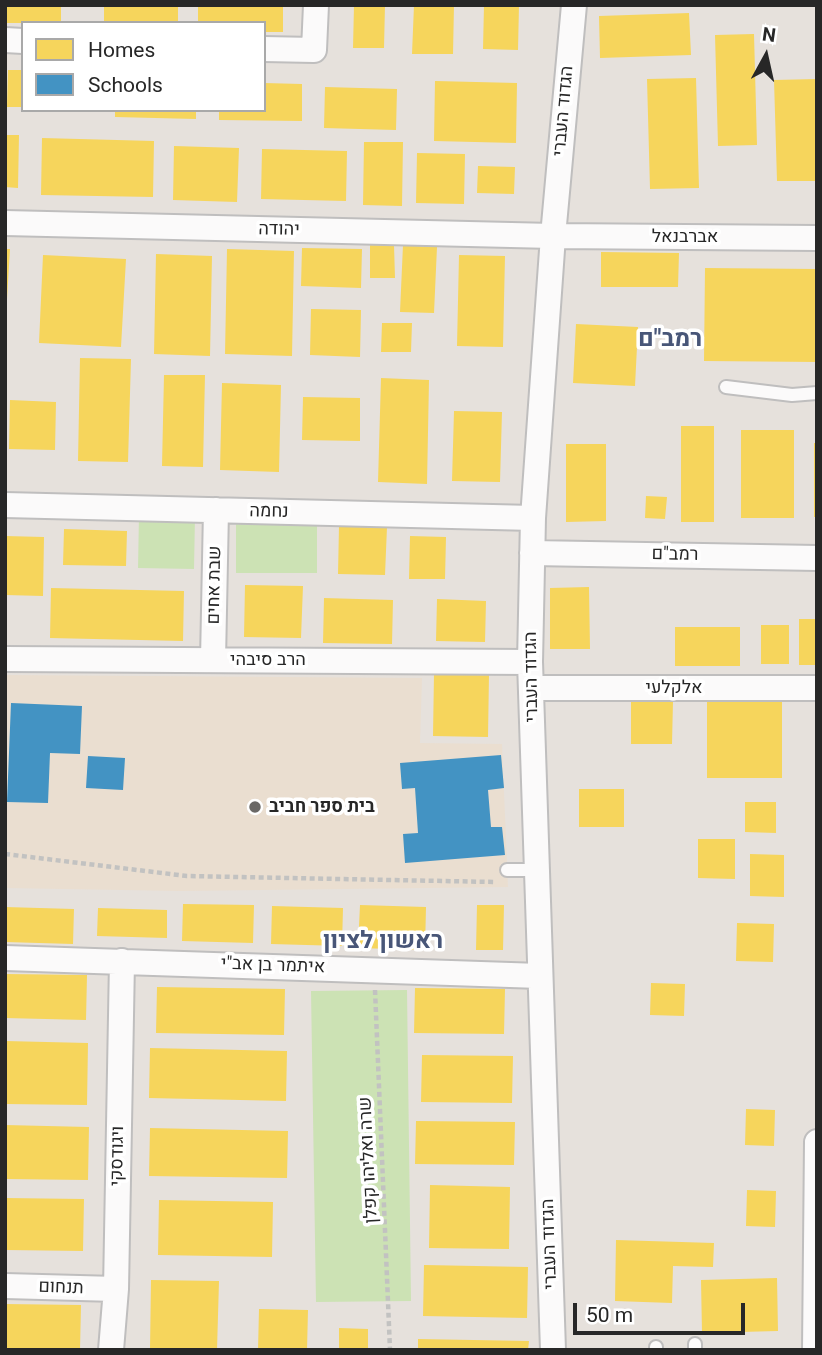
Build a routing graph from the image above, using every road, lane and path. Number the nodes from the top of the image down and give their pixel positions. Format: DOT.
graph roads {
  1 [pos="316,5"];
  2 [pos="574,5"];
  3 [pos="266,49"];
  4 [pos="5,223"];
  5 [pos="553,236"];
  6 [pos="817,238"];
  7 [pos="726,387"];
  8 [pos="817,393"];
  9 [pos="5,505"];
  10 [pos="216,510"];
  11 [pos="533,518"];
  12 [pos="532,553"];
  13 [pos="817,558"];
  14 [pos="5,659"];
  15 [pos="213,660"];
  16 [pos="530,662"];
  17 [pos="532,688"];
  18 [pos="817,688"];
  19 [pos="5,854"];
  20 [pos="507,870"];
  21 [pos="538,877"];
  22 [pos="5,958"];
  23 [pos="122,961"];
  24 [pos="374,970"];
  25 [pos="540,976"];
  26 [pos="817,1142"];
  27 [pos="5,1286"];
  28 [pos="116,1289"];
  29 [pos="111,1350"];
  30 [pos="390,1350"];
  31 [pos="553,1350"];
  32 [pos="815,1350"];
  1 -- 3 [label="street"];
  2 -- 5 [label="street, הגדוד העברי"];
  4 -- 5 [label="street, יהודה"];
  5 -- 6 [label="street, אברבנאל"];
  5 -- 11 [label="street, הגדוד העברי"];
  7 -- 8 [label="lane"];
  9 -- 10 [label="street, נחמה"];
  10 -- 11 [label="street, נחמה"];
  10 -- 15 [label="street, שבת אחים"];
  11 -- 12 [label="street, הגדוד העברי"];
  12 -- 13 [label="street, רמב\"ם"];
  12 -- 16 [label="street, הגדוד העברי"];
  14 -- 15 [label="street, הרב סיבהי"];
  15 -- 16 [label="street, הרב סיבהי"];
  16 -- 17 [label="street, הגדוד העברי"];
  17 -- 18 [label="street, אלקלעי"];
  17 -- 21 [label="street, הגדוד העברי"];
  19 -- 21 [label="path"];
  20 -- 21 [label="lane"];
  21 -- 25 [label="street, הגדוד העברי"];
  22 -- 23 [label="street, איתמר בן אב\"י"];
  23 -- 24 [label="street, איתמר בן אב\"י"];
  23 -- 28 [label="street, ויגודסקי"];
  24 -- 25 [label="street, איתמר בן אב\"י"];
  24 -- 30 [label="path, שרה ואליהו קפלן"];
  25 -- 31 [label="street, הגדוד העברי"];
  26 -- 32 [label="street"];
  27 -- 28 [label="street, תנחום"];
  28 -- 29 [label="street, ויגודסקי"];
}
